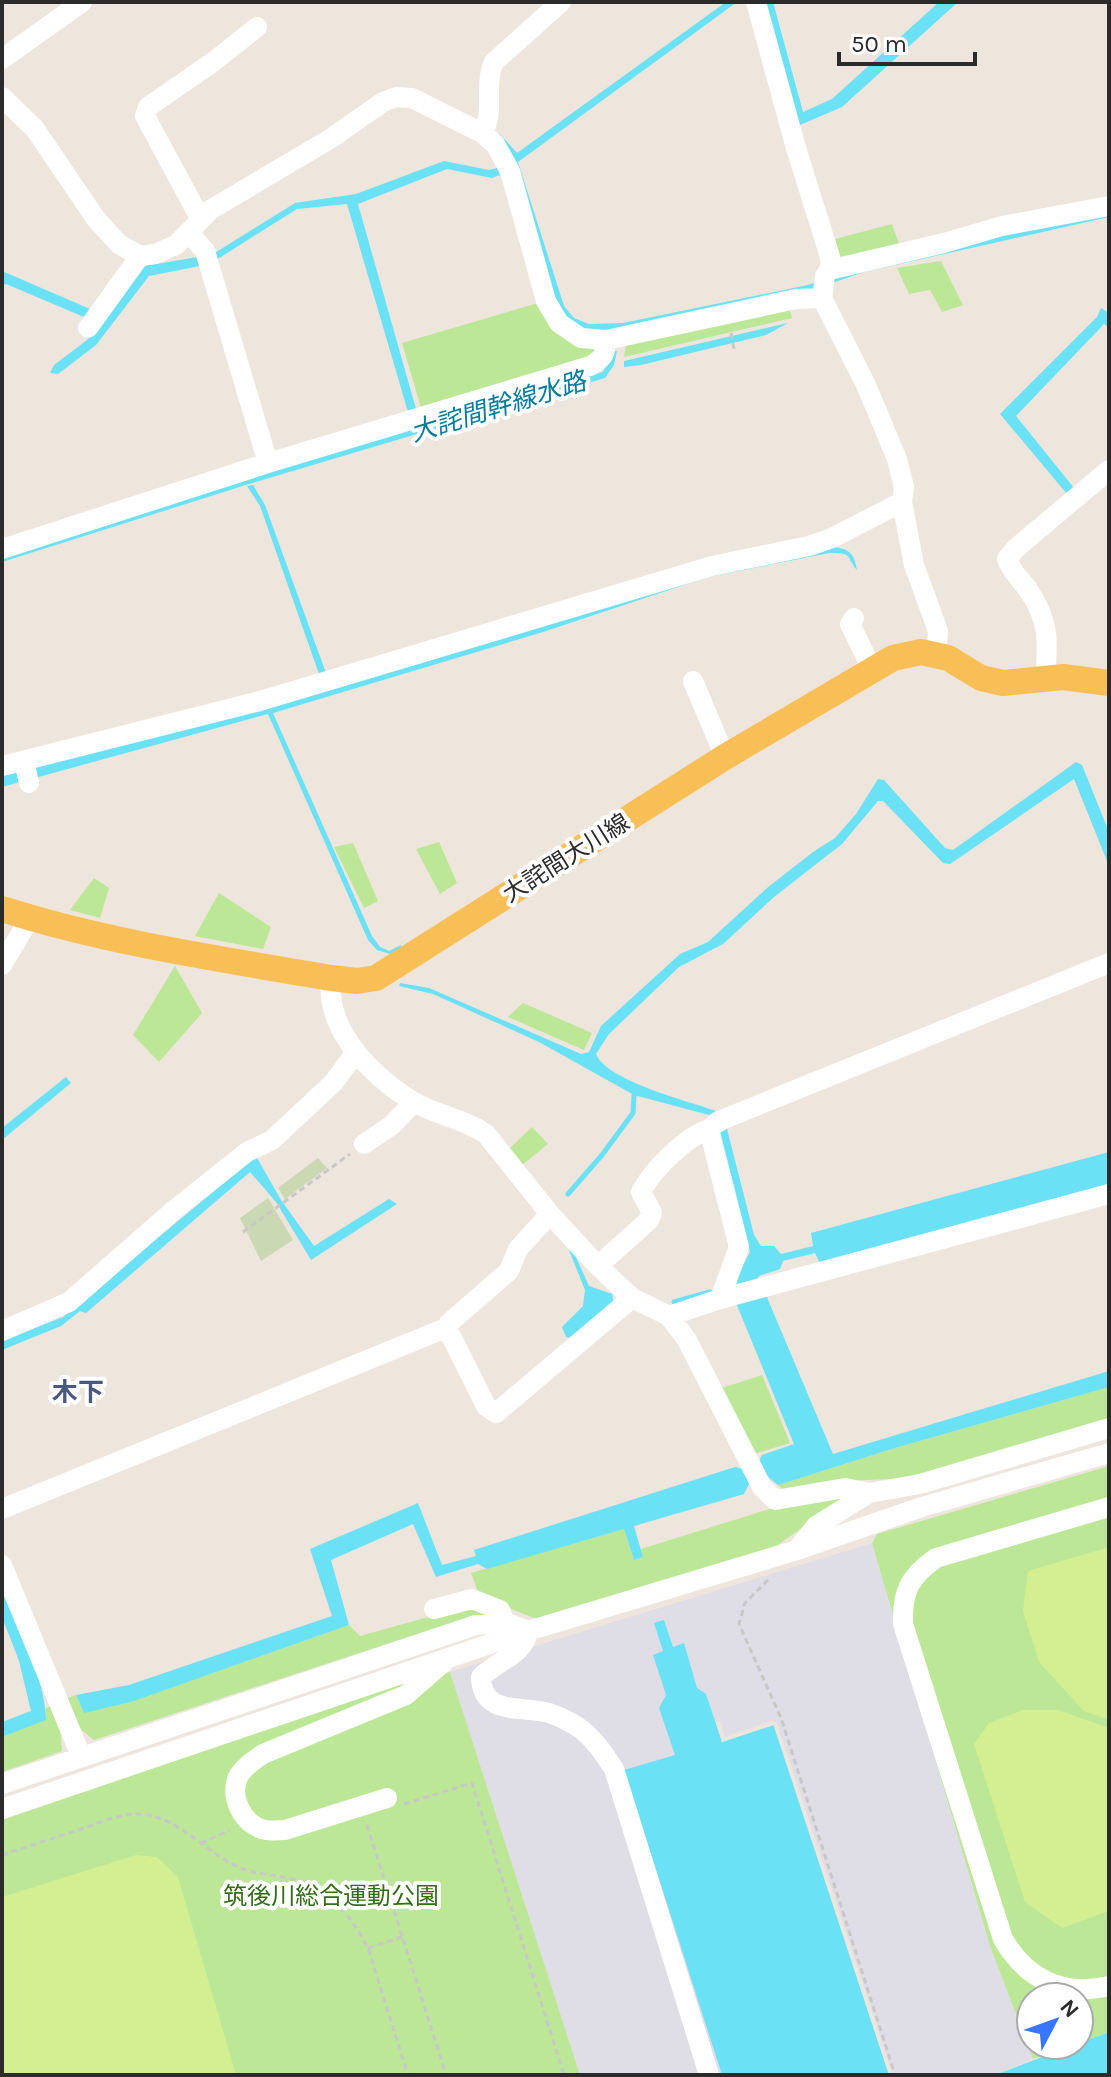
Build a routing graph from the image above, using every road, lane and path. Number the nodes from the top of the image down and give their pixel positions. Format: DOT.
graph roads {
  1 [pos="82,2"];
  2 [pos="561,2"];
  3 [pos="756,2"];
  4 [pos="257,27"];
  5 [pos="2,59"];
  6 [pos="2,97"];
  7 [pos="482,133"];
  8 [pos="1109,206"];
  9 [pos="195,226"];
  10 [pos="140,256"];
  11 [pos="825,284"];
  12 [pos="88,328"];
  13 [pos="731,332"];
  14 [pos="616,338"];
  15 [pos="734,349"];
  16 [pos="268,463"];
  17 [pos="1109,470"];
  18 [pos="902,502"];
  19 [pos="2,549"];
  20 [pos="854,618"];
  21 [pos="936,655"];
  22 [pos="872,669"];
  23 [pos="1045,678"];
  24 [pos="693,681"];
  25 [pos="1109,683"];
  26 [pos="725,757"];
  27 [pos="24,761"];
  28 [pos="2,766"];
  29 [pos="29,783"];
  30 [pos="2,909"];
  31 [pos="30,918"];
  32 [pos="1109,963"];
  33 [pos="2,965"];
  34 [pos="331,978"];
  35 [pos="356,1052"];
  36 [pos="414,1102"];
  37 [pos="709,1129"];
  38 [pos="364,1144"];
  39 [pos="1109,1194"];
  40 [pos="550,1214"];
  41 [pos="243,1232"];
  42 [pos="598,1266"];
  43 [pos="632,1298"];
  44 [pos="726,1298"];
  45 [pos="669,1316"];
  46 [pos="2,1331"];
  47 [pos="446,1331"];
  48 [pos="1109,1428"];
  49 [pos="1109,1453"];
  50 [pos="869,1493"];
  51 [pos="1109,1507"];
  52 [pos="2,1509"];
  53 [pos="797,1550"];
  54 [pos="2,1565"];
  55 [pos="434,1609"];
  56 [pos="505,1622"];
  57 [pos="528,1631"];
  58 [pos="448,1658"];
  59 [pos="81,1756"];
  60 [pos="2,1784"];
  61 [pos="396,1801"];
  62 [pos="2,1809"];
  63 [pos="364,1817"];
  64 [pos="237,1826"];
  65 [pos="201,1843"];
  66 [pos="2,1855"];
  67 [pos="402,1937"];
  68 [pos="368,1948"];
  69 [pos="1109,1986"];
  70 [pos="408,2075"];
  71 [pos="446,2075"];
  72 [pos="564,2075"];
  73 [pos="709,2075"];
  74 [pos="895,2075"];
  1 -- 5 [label="street"];
  2 -- 7 [label="street"];
  3 -- 11 [label="street"];
  4 -- 9 [label="street"];
  6 -- 10 [label="street"];
  7 -- 9 [label="street"];
  7 -- 14 [label="street"];
  8 -- 11 [label="street"];
  9 -- 10 [label="street"];
  9 -- 16 [label="street"];
  10 -- 12 [label="street"];
  11 -- 14 [label="street"];
  11 -- 18 [label="street"];
  13 -- 15 [label="path"];
  14 -- 16 [label="street"];
  16 -- 19 [label="street"];
  17 -- 23 [label="street"];
  18 -- 21 [label="street"];
  18 -- 27 [label="street"];
  20 -- 22 [label="street"];
  21 -- 22 [label="main road, 大詫間大川線"];
  21 -- 23 [label="main road, 大詫間大川線"];
  22 -- 26 [label="main road, 大詫間大川線"];
  23 -- 25 [label="main road, 大詫間大川線"];
  24 -- 26 [label="street"];
  26 -- 34 [label="main road, 大詫間大川線"];
  27 -- 28 [label="street"];
  27 -- 29 [label="street"];
  30 -- 31 [label="main road, 大詫間大川線"];
  31 -- 33 [label="street"];
  31 -- 34 [label="main road, 大詫間大川線"];
  32 -- 37 [label="street"];
  34 -- 35 [label="street"];
  35 -- 36 [label="street"];
  35 -- 46 [label="street"];
  36 -- 38 [label="street"];
  36 -- 40 [label="street"];
  37 -- 42 [label="street"];
  37 -- 44 [label="street"];
  38 -- 41 [label="path"];
  39 -- 44 [label="street"];
  40 -- 42 [label="street"];
  40 -- 47 [label="street"];
  42 -- 43 [label="street"];
  43 -- 45 [label="street"];
  43 -- 47 [label="street"];
  44 -- 45 [label="street"];
  45 -- 50 [label="street"];
  47 -- 52 [label="street"];
  48 -- 50 [label="street"];
  49 -- 53 [label="street"];
  50 -- 53 [label="street"];
  51 -- 69 [label="street"];
  53 -- 57 [label="street"];
  53 -- 74 [label="path"];
  54 -- 59 [label="street"];
  55 -- 56 [label="street"];
  56 -- 57 [label="street"];
  56 -- 59 [label="street"];
  57 -- 58 [label="street"];
  57 -- 73 [label="street"];
  58 -- 61 [label="street"];
  58 -- 62 [label="street"];
  59 -- 60 [label="street"];
  61 -- 72 [label="path"];
  63 -- 67 [label="path"];
  64 -- 65 [label="path"];
  65 -- 66 [label="path"];
  65 -- 68 [label="path"];
  67 -- 68 [label="path"];
  67 -- 71 [label="path"];
  68 -- 70 [label="path"];
}
